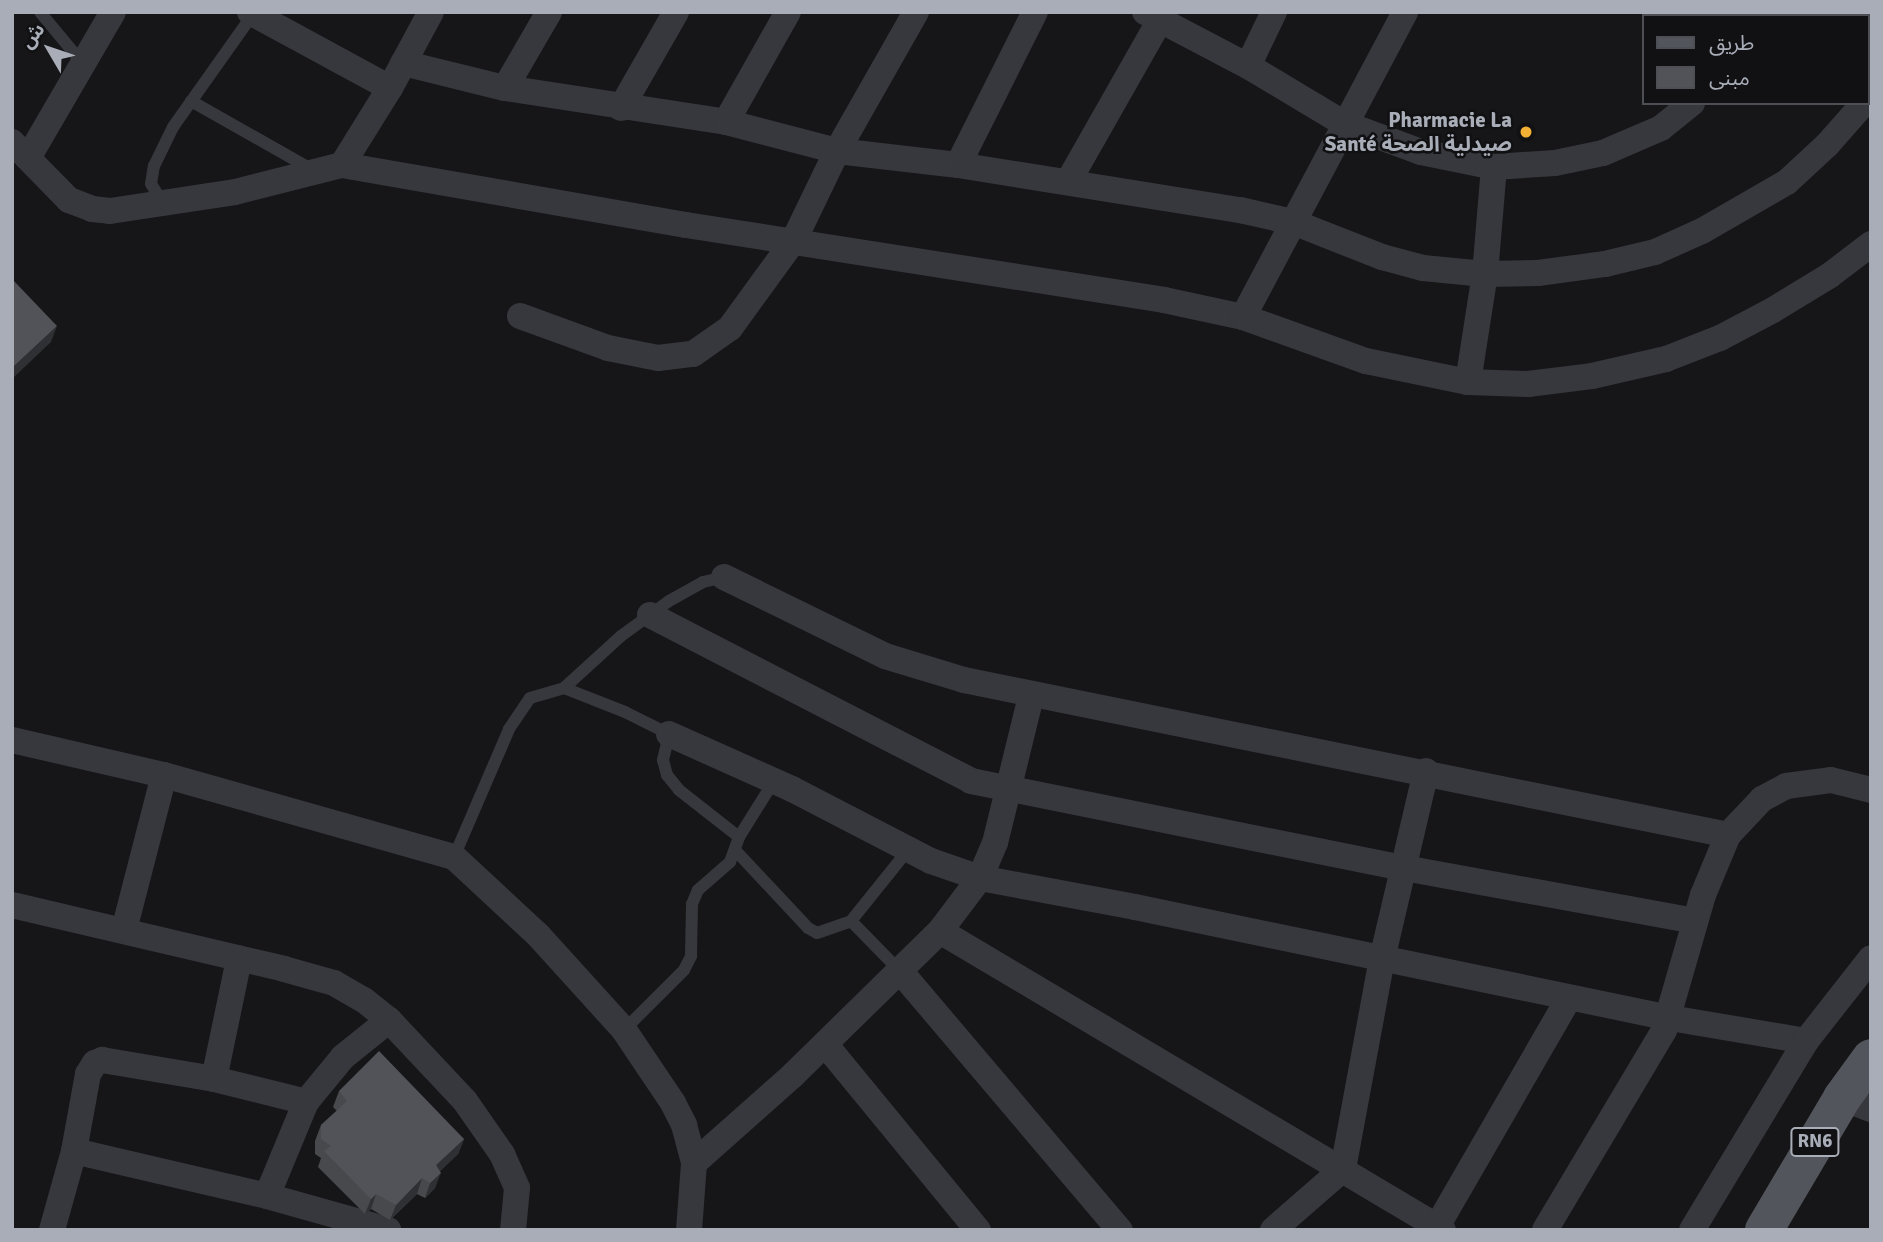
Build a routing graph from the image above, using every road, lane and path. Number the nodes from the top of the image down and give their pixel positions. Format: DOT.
graph roads {
  1 [pos="40,12"];
  2 [pos="113,12"];
  3 [pos="430,12"];
  4 [pos="549,12"];
  5 [pos="676,12"];
  6 [pos="788,12"];
  7 [pos="1035,12"];
  8 [pos="1274,12"];
  9 [pos="1405,12"];
  10 [pos="252,13"];
  11 [pos="909,15"];
  12 [pos="1153,16"];
  13 [pos="403,63"];
  14 [pos="84,65"];
  15 [pos="1248,66"];
  16 [pos="390,88"];
  17 [pos="505,88"];
  18 [pos="191,101"];
  19 [pos="1690,105"];
  20 [pos="1862,105"];
  21 [pos="621,108"];
  22 [pos="726,122"];
  23 [pos="1345,124"];
  24 [pos="20,150"];
  25 [pos="837,151"];
  26 [pos="342,165"];
  27 [pos="958,165"];
  28 [pos="1494,167"];
  29 [pos="316,172"];
  30 [pos="1068,181"];
  31 [pos="163,203"];
  32 [pos="1293,222"];
  33 [pos="794,240"];
  34 [pos="1871,244"];
  35 [pos="1485,274"];
  36 [pos="520,316"];
  37 [pos="1243,317"];
  38 [pos="1468,382"];
  39 [pos="724,576"];
  40 [pos="650,615"];
  41 [pos="564,688"];
  42 [pos="1031,695"];
  43 [pos="669,734"];
  44 [pos="12,740"];
  45 [pos="1426,771"];
  46 [pos="164,775"];
  47 [pos="774,781"];
  48 [pos="1010,787"];
  49 [pos="1871,790"];
  50 [pos="1728,835"];
  51 [pos="739,837"];
  52 [pos="908,850"];
  53 [pos="736,851"];
  54 [pos="454,857"];
  55 [pos="1404,868"];
  56 [pos="980,878"];
  57 [pos="12,905"];
  58 [pos="851,921"];
  59 [pos="1695,921"];
  60 [pos="124,930"];
  61 [pos="940,931"];
  62 [pos="1871,958"];
  63 [pos="239,959"];
  64 [pos="1382,959"];
  65 [pos="900,971"];
  66 [pos="1569,998"];
  67 [pos="1670,1018"];
  68 [pos="388,1020"];
  69 [pos="624,1030"];
  70 [pos="1806,1041"];
  71 [pos="825,1044"];
  72 [pos="1871,1058"];
  73 [pos="214,1079"];
  74 [pos="306,1102"];
  75 [pos="1856,1104"];
  76 [pos="74,1151"];
  77 [pos="694,1163"];
  78 [pos="1343,1169"];
  79 [pos="267,1196"];
  80 [pos="1439,1228"];
  81 [pos="52,1230"];
  82 [pos="388,1230"];
  83 [pos="513,1230"];
  84 [pos="689,1230"];
  85 [pos="978,1230"];
  86 [pos="1119,1230"];
  87 [pos="1273,1230"];
  88 [pos="1545,1230"];
  89 [pos="1692,1230"];
  90 [pos="1764,1230"];
  1 -- 14 [label="lane"];
  2 -- 14 [label="street"];
  3 -- 13 [label="street"];
  4 -- 17 [label="street"];
  5 -- 21 [label="street"];
  6 -- 22 [label="street"];
  7 -- 27 [label="street"];
  8 -- 15 [label="street"];
  9 -- 23 [label="street"];
  10 -- 16 [label="street"];
  10 -- 18 [label="lane"];
  11 -- 25 [label="street"];
  12 -- 15 [label="street"];
  12 -- 30 [label="street"];
  13 -- 16 [label="street"];
  13 -- 17 [label="street"];
  14 -- 24 [label="street"];
  15 -- 23 [label="street"];
  16 -- 26 [label="street"];
  17 -- 21 [label="street"];
  18 -- 29 [label="lane"];
  18 -- 31 [label="lane"];
  19 -- 28 [label="street"];
  20 -- 35 [label="street"];
  21 -- 22 [label="street"];
  22 -- 25 [label="street"];
  23 -- 28 [label="street"];
  23 -- 32 [label="street"];
  24 -- 31 [label="street"];
  25 -- 27 [label="street"];
  25 -- 33 [label="street"];
  26 -- 29 [label="street"];
  26 -- 33 [label="street"];
  27 -- 30 [label="street"];
  28 -- 35 [label="street"];
  29 -- 31 [label="street"];
  30 -- 32 [label="street"];
  32 -- 35 [label="street"];
  32 -- 37 [label="street"];
  33 -- 36 [label="street"];
  33 -- 37 [label="street"];
  34 -- 38 [label="street"];
  35 -- 38 [label="street"];
  37 -- 38 [label="street"];
  39 -- 40 [label="lane"];
  39 -- 42 [label="street"];
  40 -- 41 [label="lane"];
  40 -- 48 [label="street"];
  41 -- 43 [label="lane"];
  41 -- 54 [label="lane"];
  42 -- 45 [label="street"];
  42 -- 48 [label="street"];
  43 -- 47 [label="street"];
  43 -- 51 [label="lane"];
  44 -- 46 [label="street"];
  45 -- 50 [label="street"];
  45 -- 55 [label="street"];
  46 -- 54 [label="street"];
  46 -- 60 [label="street"];
  47 -- 51 [label="lane"];
  47 -- 52 [label="street"];
  48 -- 55 [label="street"];
  48 -- 56 [label="street"];
  49 -- 50 [label="street"];
  50 -- 59 [label="street"];
  51 -- 53 [label="lane"];
  52 -- 56 [label="street"];
  52 -- 58 [label="lane"];
  53 -- 58 [label="lane"];
  53 -- 69 [label="lane"];
  54 -- 69 [label="street"];
  55 -- 59 [label="street"];
  55 -- 64 [label="street"];
  56 -- 61 [label="street"];
  56 -- 64 [label="street"];
  57 -- 60 [label="street"];
  58 -- 65 [label="lane"];
  59 -- 67 [label="street"];
  60 -- 63 [label="street"];
  61 -- 65 [label="street"];
  61 -- 78 [label="street"];
  62 -- 70 [label="street"];
  63 -- 68 [label="street"];
  63 -- 73 [label="street"];
  64 -- 66 [label="street"];
  64 -- 78 [label="street"];
  65 -- 71 [label="street"];
  65 -- 86 [label="street"];
  66 -- 67 [label="street"];
  66 -- 80 [label="street"];
  67 -- 70 [label="street"];
  67 -- 88 [label="street"];
  68 -- 74 [label="street"];
  68 -- 83 [label="street"];
  69 -- 77 [label="street"];
  70 -- 89 [label="street"];
  71 -- 77 [label="street"];
  71 -- 85 [label="street"];
  72 -- 75 [label="main road, RN6"];
  73 -- 74 [label="street"];
  73 -- 76 [label="street"];
  74 -- 79 [label="street"];
  75 -- 90 [label="main road, RN6"];
  76 -- 79 [label="street"];
  76 -- 81 [label="street"];
  77 -- 84 [label="street"];
  78 -- 80 [label="street"];
  78 -- 87 [label="street"];
  79 -- 82 [label="street"];
}
